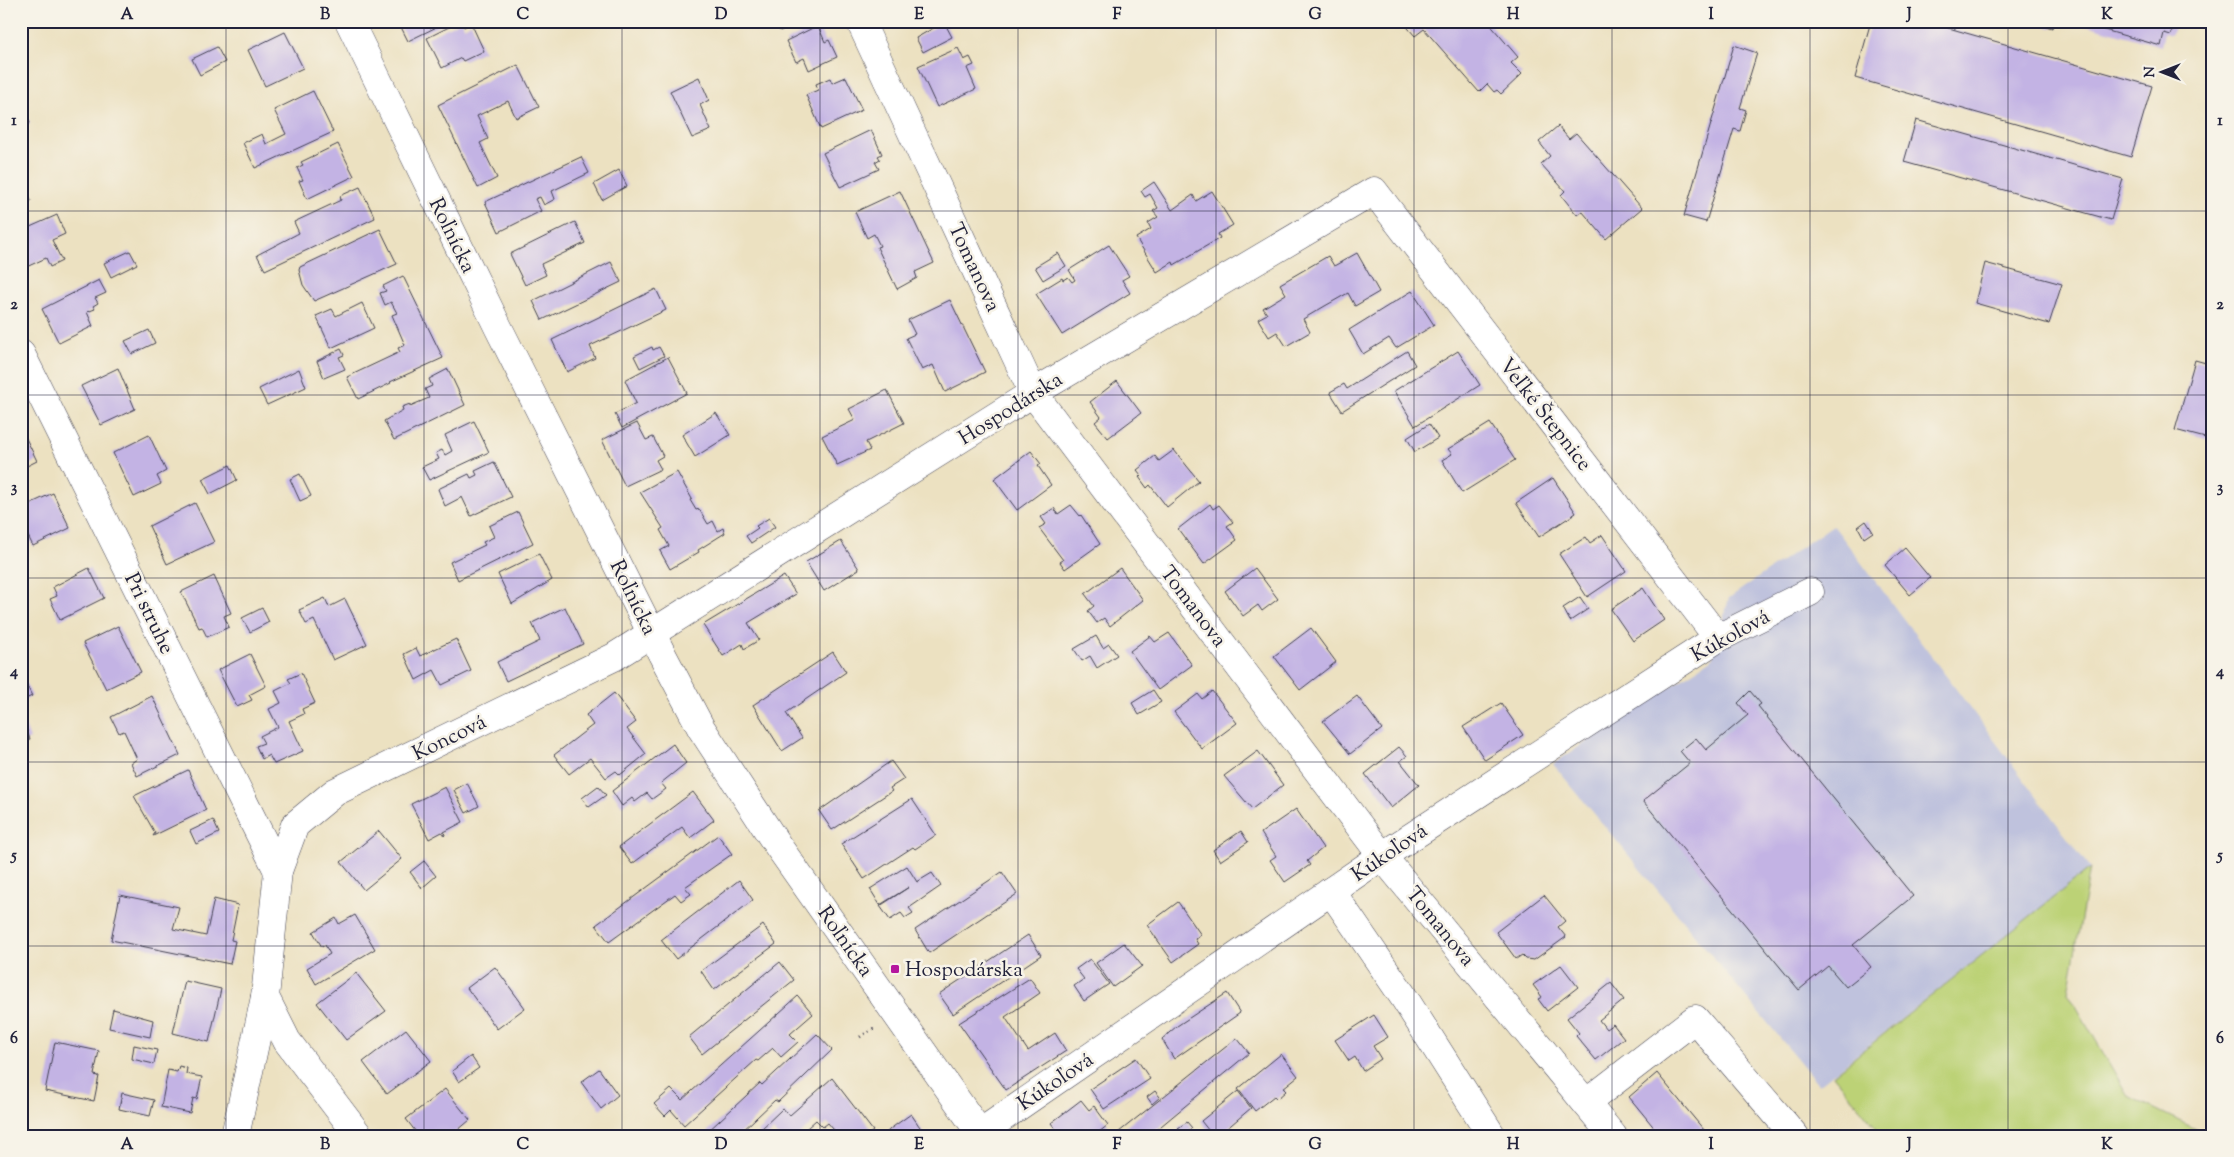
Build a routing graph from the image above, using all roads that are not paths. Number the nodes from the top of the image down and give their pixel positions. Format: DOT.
graph roads {
  1 [pos="349,21"];
  2 [pos="860,21"];
  3 [pos="1374,190"];
  4 [pos="21,354"];
  5 [pos="1033,393"];
  6 [pos="1810,592"];
  7 [pos="651,631"];
  8 [pos="1718,638"];
  9 [pos="1382,856"];
  10 [pos="278,871"];
  11 [pos="1331,891"];
  12 [pos="265,997"];
  13 [pos="1586,1103"];
  14 [pos="981,1134"];
  15 [pos="235,1136"];
  16 [pos="360,1136"];
  17 [pos="1492,1136"];
  18 [pos="1613,1136"];
  19 [pos="1795,1136"];
  1 -- 7 [label="street, Roľnícka"];
  2 -- 5 [label="street, Tomanova"];
  3 -- 5 [label="street, Hospodárska"];
  3 -- 8 [label="street, Veľké Štepnice"];
  4 -- 10 [label="street, Pri struhe"];
  5 -- 7 [label="street, Hospodárska"];
  5 -- 9 [label="street, Tomanova"];
  6 -- 8 [label="street, Kúkoľová"];
  7 -- 10 [label="street, Koncová"];
  7 -- 14 [label="street, Roľnícka"];
  8 -- 9 [label="street, Kúkoľová"];
  9 -- 11 [label="street, Kúkoľová"];
  9 -- 13 [label="street, Tomanova"];
  10 -- 12 [label="street, Koncová"];
  11 -- 14 [label="street, Kúkoľová"];
  11 -- 17 [label="street"];
  12 -- 15 [label="street"];
  12 -- 16 [label="street"];
  13 -- 18 [label="street, Tomanova"];
  13 -- 19 [label="street"];
}
